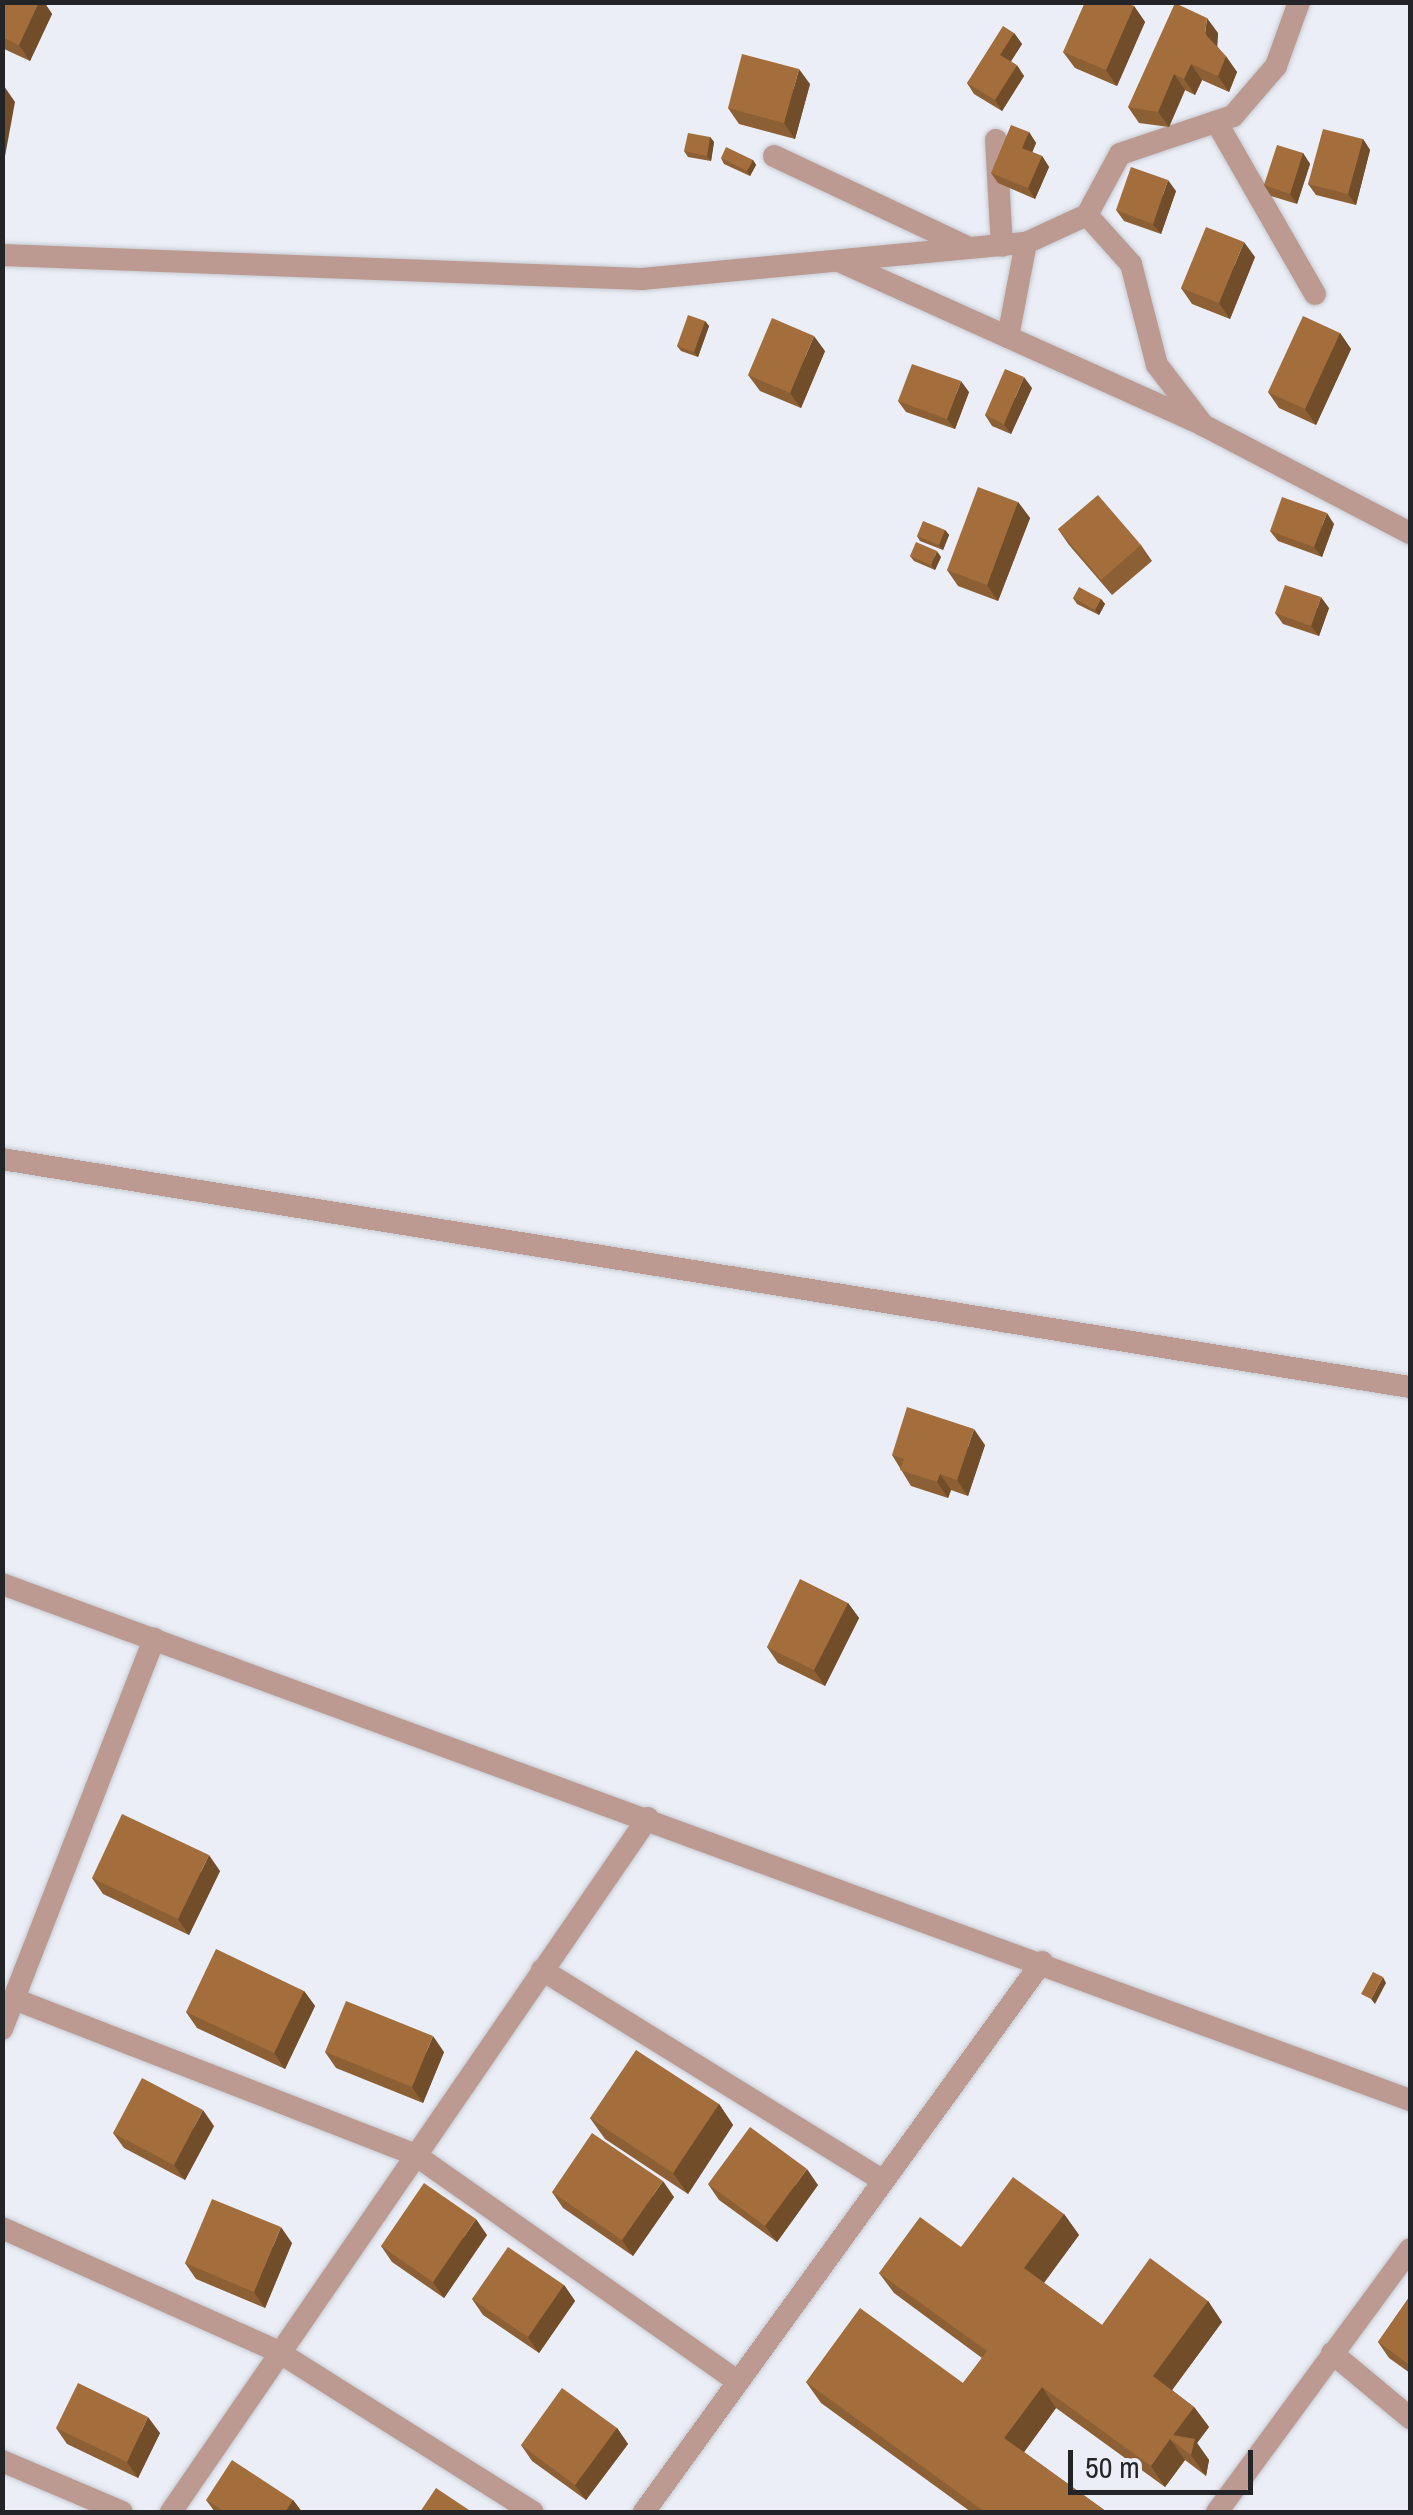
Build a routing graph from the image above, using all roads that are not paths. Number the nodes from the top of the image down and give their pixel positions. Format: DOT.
graph roads {
  1 [pos="1299,2"];
  2 [pos="1217,123"];
  3 [pos="996,140"];
  4 [pos="774,156"];
  5 [pos="1087,215"];
  6 [pos="1014,245"];
  7 [pos="970,248"];
  8 [pos="2,255"];
  9 [pos="837,260"];
  10 [pos="1315,294"];
  11 [pos="1008,337"];
  12 [pos="1203,425"];
  13 [pos="1410,534"];
  14 [pos="2,1159"];
  15 [pos="1410,1387"];
  16 [pos="2,1584"];
  17 [pos="154,1639"];
  18 [pos="648,1818"];
  19 [pos="1042,1962"];
  20 [pos="542,1970"];
  21 [pos="14,1999"];
  22 [pos="2,2028"];
  23 [pos="1410,2100"];
  24 [pos="414,2154"];
  25 [pos="882,2181"];
  26 [pos="2,2228"];
  27 [pos="1410,2248"];
  28 [pos="277,2352"];
  29 [pos="1332,2353"];
  30 [pos="738,2382"];
  31 [pos="1410,2418"];
  32 [pos="2,2461"];
  33 [pos="122,2512"];
  34 [pos="171,2512"];
  35 [pos="533,2512"];
  36 [pos="644,2512"];
  37 [pos="1217,2512"];
  1 -- 2 [label="street"];
  2 -- 5 [label="street"];
  2 -- 10 [label="street"];
  3 -- 6 [label="street"];
  4 -- 7 [label="street"];
  5 -- 6 [label="street"];
  5 -- 12 [label="street"];
  6 -- 7 [label="street"];
  6 -- 11 [label="street"];
  7 -- 9 [label="street"];
  8 -- 9 [label="street"];
  9 -- 11 [label="street"];
  11 -- 12 [label="street"];
  12 -- 13 [label="street"];
  14 -- 15 [label="street"];
  16 -- 17 [label="street"];
  17 -- 18 [label="street"];
  17 -- 21 [label="street"];
  18 -- 19 [label="street"];
  18 -- 20 [label="street"];
  19 -- 23 [label="street"];
  19 -- 25 [label="street"];
  20 -- 24 [label="street"];
  20 -- 25 [label="street"];
  21 -- 22 [label="street"];
  21 -- 24 [label="street"];
  24 -- 28 [label="street"];
  24 -- 30 [label="street"];
  25 -- 30 [label="street"];
  26 -- 28 [label="street"];
  27 -- 29 [label="street"];
  28 -- 34 [label="street"];
  28 -- 35 [label="street"];
  29 -- 31 [label="street"];
  29 -- 37 [label="street"];
  30 -- 36 [label="street"];
  32 -- 33 [label="street"];
}
